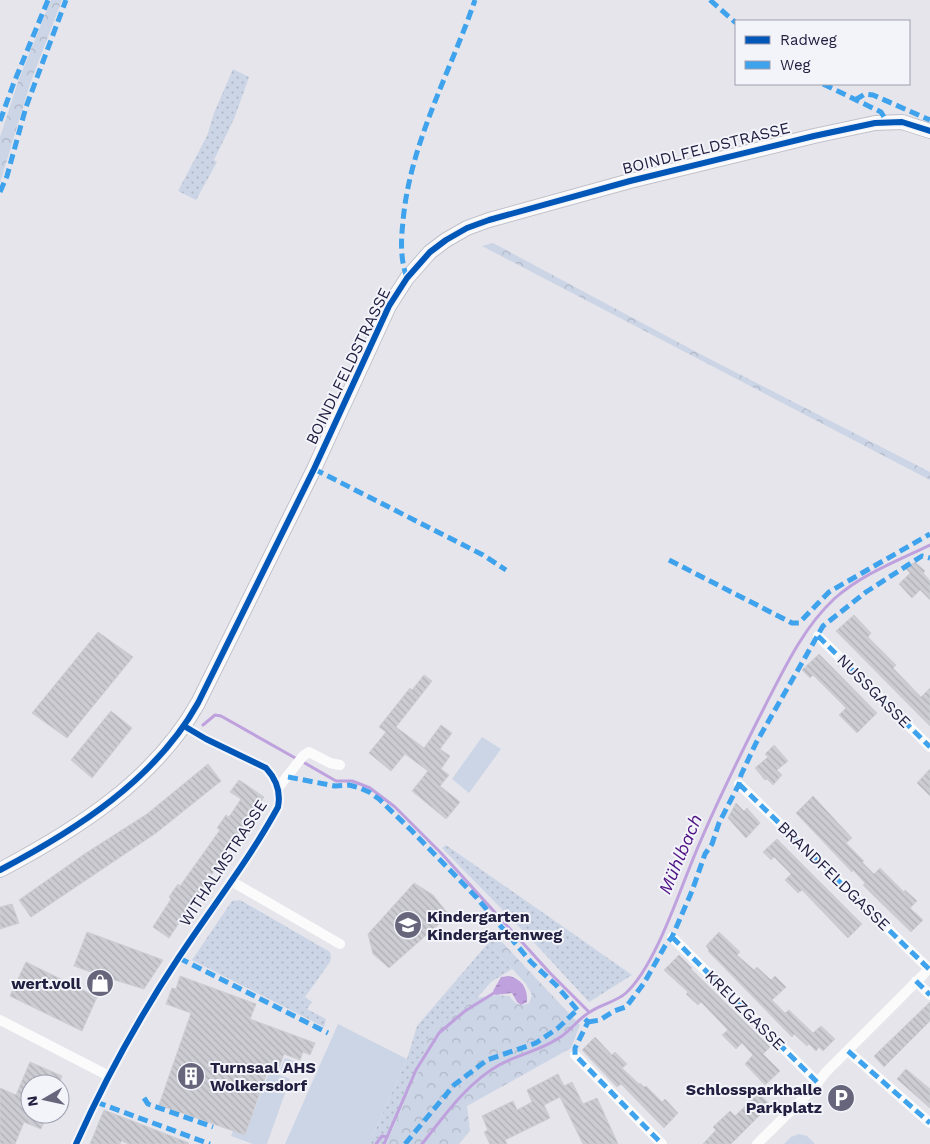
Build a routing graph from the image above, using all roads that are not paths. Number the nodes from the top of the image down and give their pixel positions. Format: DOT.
graph roads {
  1 [pos="930,131"];
  2 [pos="818,636"];
  3 [pos="184,726"];
  4 [pos="930,747"];
  5 [pos="340,766"];
  6 [pos="739,784"];
  7 [pos="278,788"];
  8 [pos="0,870"];
  9 [pos="231,881"];
  10 [pos="672,937"];
  11 [pos="340,944"];
  12 [pos="930,969"];
  13 [pos="916,982"];
  14 [pos="930,995"];
  15 [pos="0,1020"];
  16 [pos="848,1051"];
  17 [pos="575,1056"];
  18 [pos="108,1076"];
  19 [pos="818,1083"];
  20 [pos="930,1123"];
  21 [pos="76,1144"];
  22 [pos="662,1144"];
  23 [pos="757,1144"];
  1 -- 3 [label="street, BOINDLFELDSTRASSE"];
  2 -- 4 [label="street, NUSSGASSE"];
  3 -- 7 [label="street, WITHALMSTRASSE"];
  3 -- 8 [label="street, BOINDLFELDSTRASSE"];
  5 -- 7 [label="street"];
  6 -- 12 [label="street, BRANDFELDGASSE"];
  7 -- 9 [label="street, WITHALMSTRASSE"];
  9 -- 11 [label="street"];
  9 -- 18 [label="street, WITHALMSTRASSE"];
  10 -- 19 [label="street, KREUZGASSE"];
  12 -- 13 [label="street"];
  13 -- 14 [label="street"];
  13 -- 16 [label="street"];
  15 -- 18 [label="street"];
  16 -- 19 [label="street"];
  16 -- 20 [label="street"];
  17 -- 22 [label="street"];
  18 -- 21 [label="street, WITHALMSTRASSE"];
  19 -- 23 [label="street"];
}
